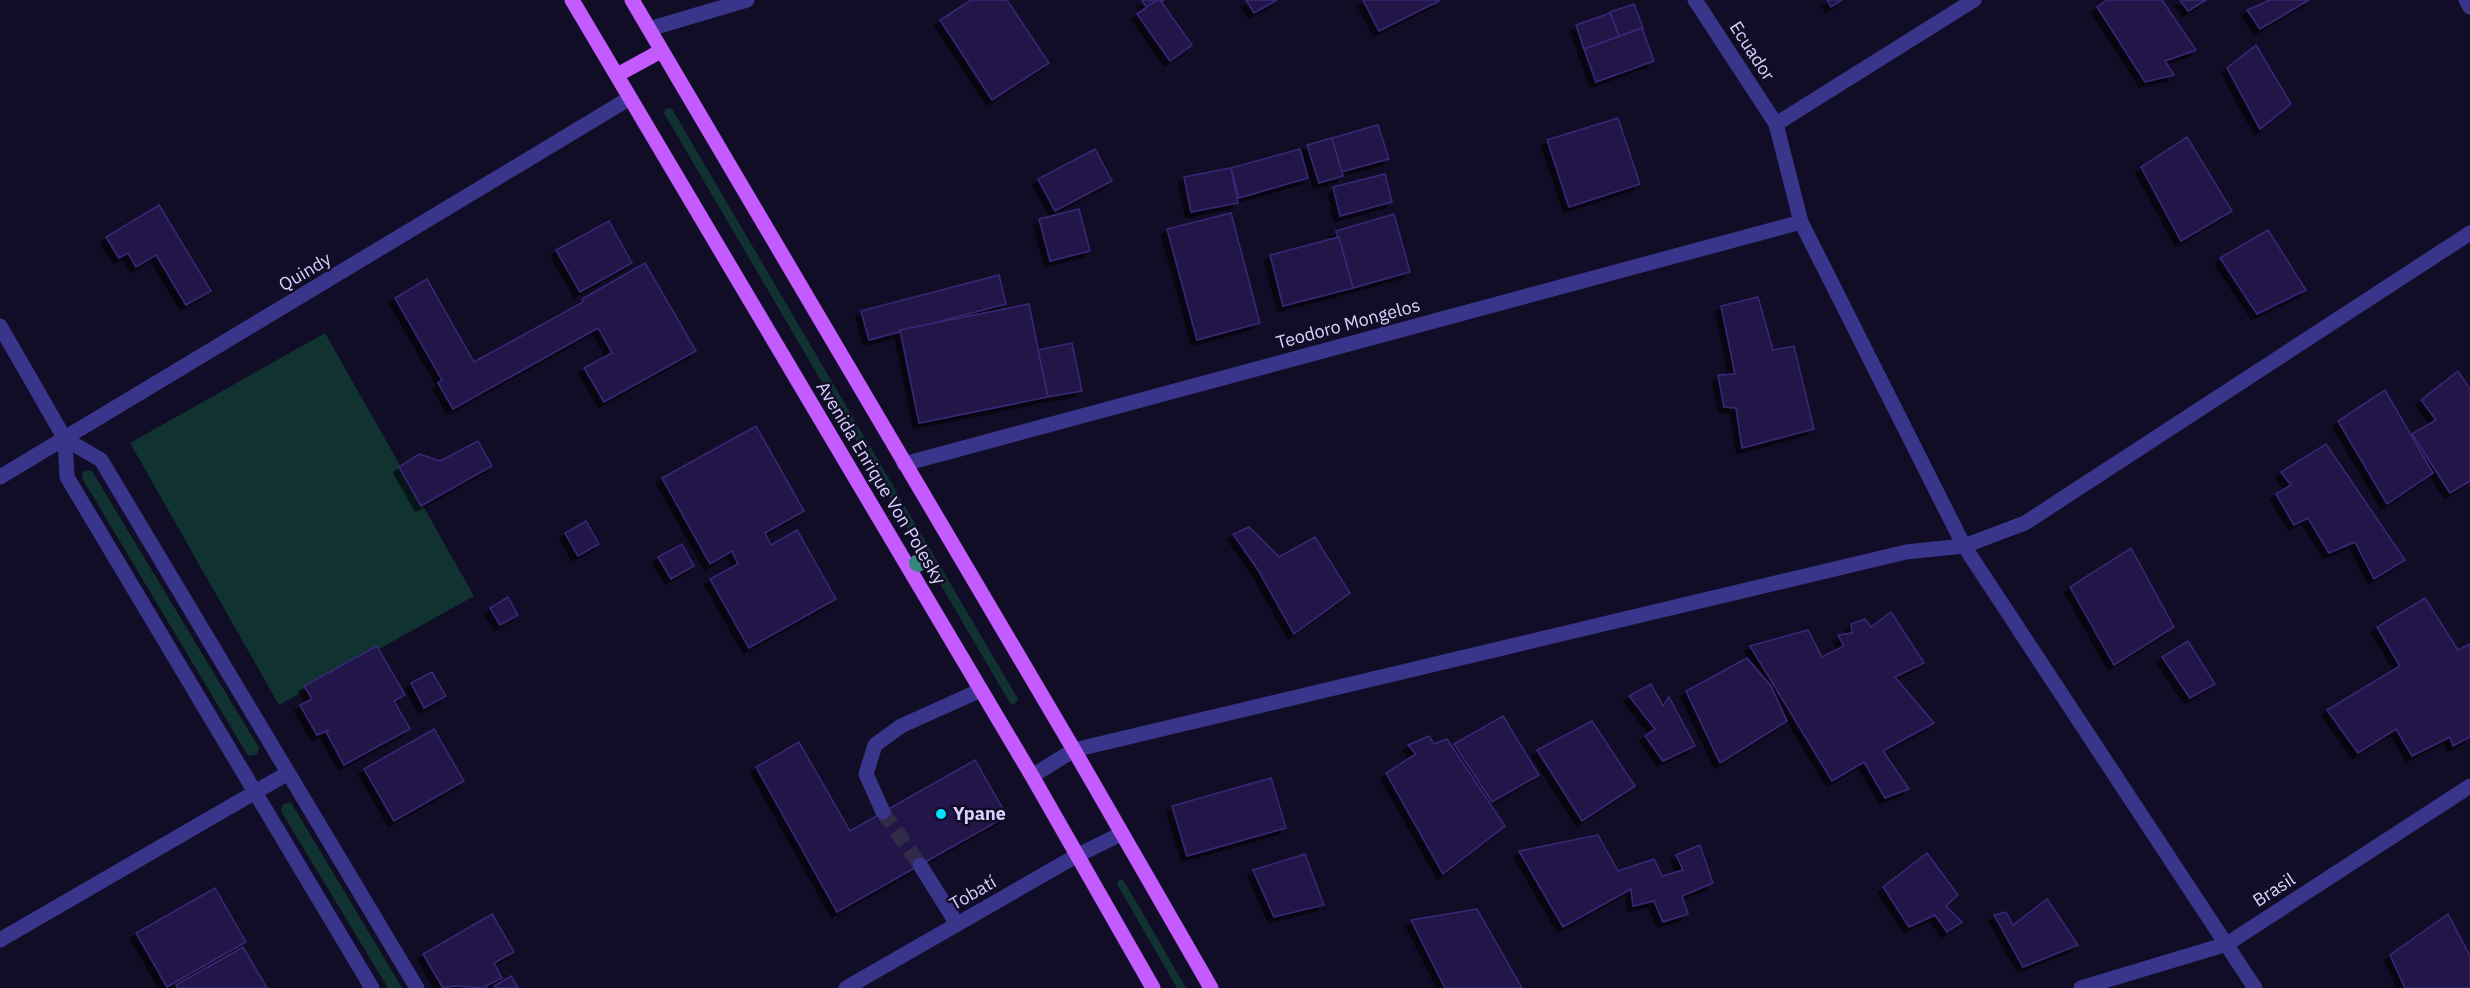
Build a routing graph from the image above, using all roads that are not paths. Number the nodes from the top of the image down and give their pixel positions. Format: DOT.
graph roads {
  1 [pos="572,0"];
  2 [pos="632,0"];
  3 [pos="747,0"];
  4 [pos="1695,0"];
  5 [pos="1974,0"];
  6 [pos="2466,0"];
  7 [pos="2470,7"];
  8 [pos="649,29"];
  9 [pos="662,51"];
  10 [pos="617,75"];
  11 [pos="630,98"];
  12 [pos="1776,124"];
  13 [pos="1802,222"];
  14 [pos="2470,233"];
  15 [pos="0,326"];
  16 [pos="65,439"];
  17 [pos="904,464"];
  18 [pos="0,477"];
  19 [pos="1964,546"];
  20 [pos="981,690"];
  21 [pos="1074,750"];
  22 [pos="288,772"];
  23 [pos="1032,776"];
  24 [pos="2470,786"];
  25 [pos="255,792"];
  26 [pos="883,812"];
  27 [pos="1121,834"];
  28 [pos="1076,856"];
  29 [pos="920,865"];
  30 [pos="957,924"];
  31 [pos="0,940"];
  32 [pos="2227,944"];
  33 [pos="372,988"];
  34 [pos="417,988"];
  35 [pos="846,988"];
  36 [pos="1153,988"];
  37 [pos="1211,988"];
  38 [pos="2081,988"];
  39 [pos="2255,988"];
  1 -- 10 [label="main road, Avenida Enrique Von Polesky"];
  2 -- 8 [label="main road, Avenida Enrique Von Polesky"];
  3 -- 8 [label="street"];
  4 -- 12 [label="street, Ecuador"];
  5 -- 12 [label="street"];
  6 -- 7 [label="street"];
  8 -- 9 [label="main road, Avenida Enrique Von Polesky"];
  9 -- 10 [label="main road"];
  9 -- 17 [label="main road, Avenida Enrique Von Polesky"];
  10 -- 11 [label="main road, Avenida Enrique Von Polesky"];
  11 -- 16 [label="street, Quindy"];
  11 -- 20 [label="main road, Avenida Enrique Von Polesky"];
  12 -- 13 [label="street, Ecuador"];
  13 -- 17 [label="street, Teodoro Mongelos"];
  13 -- 19 [label="street, Ecuador"];
  14 -- 19 [label="street"];
  15 -- 16 [label="street"];
  16 -- 18 [label="street, Quindy"];
  16 -- 22 [label="street"];
  16 -- 25 [label="street"];
  17 -- 21 [label="main road, Avenida Enrique Von Polesky"];
  19 -- 21 [label="street"];
  19 -- 32 [label="street, Ecuador"];
  20 -- 23 [label="main road, Avenida Enrique Von Polesky"];
  20 -- 26 [label="street"];
  21 -- 23 [label="street"];
  21 -- 27 [label="main road, Avenida Enrique Von Polesky"];
  22 -- 25 [label="street"];
  22 -- 34 [label="street"];
  23 -- 28 [label="main road, Avenida Enrique Von Polesky"];
  24 -- 32 [label="street, Brasil"];
  25 -- 31 [label="street"];
  25 -- 33 [label="street"];
  27 -- 28 [label="street, Tobatí"];
  27 -- 37 [label="main road, Avenida Enrique Von Polesky"];
  28 -- 30 [label="street, Tobatí"];
  28 -- 36 [label="main road, Avenida Enrique Von Polesky"];
  29 -- 30 [label="street"];
  30 -- 35 [label="street, Tobatí"];
  32 -- 38 [label="street, Brasil"];
  32 -- 39 [label="street, Ecuador"];
}
